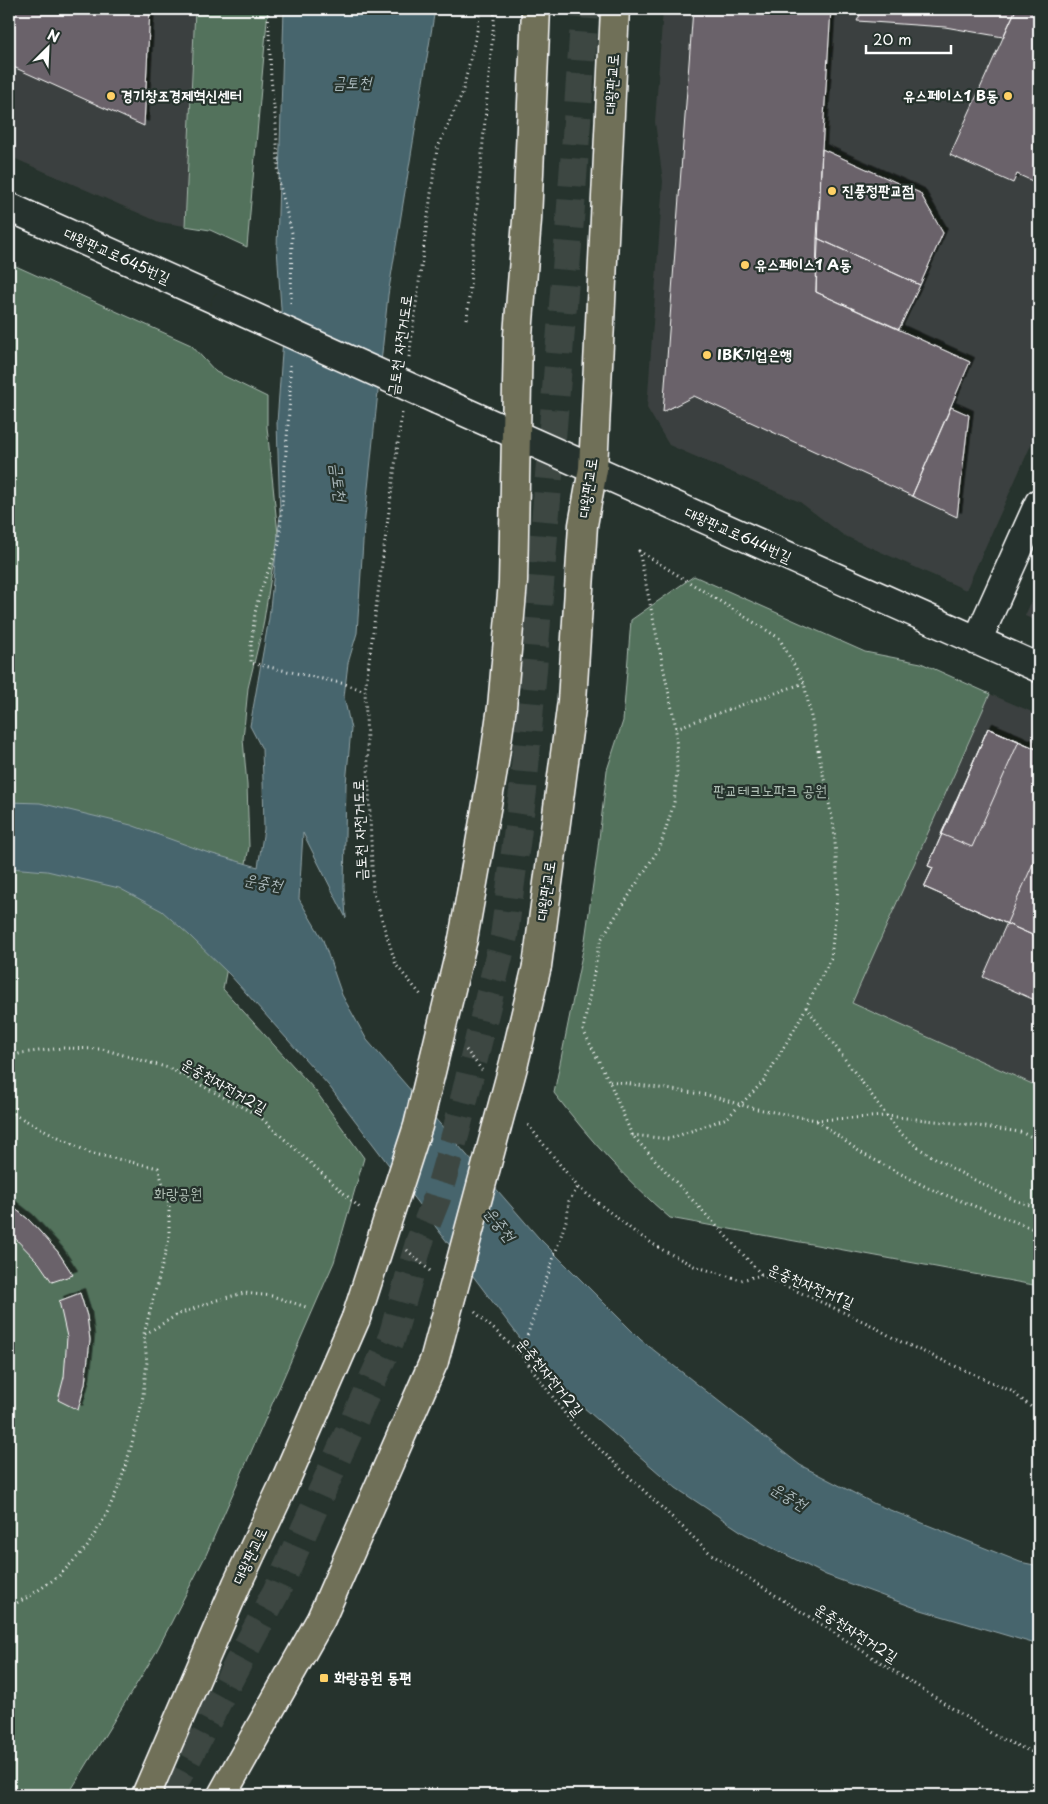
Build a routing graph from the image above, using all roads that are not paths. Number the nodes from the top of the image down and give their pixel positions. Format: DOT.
graph roads {
  1 [pos="536,9"];
  2 [pos="615,9"];
  3 [pos="9,207"];
  4 [pos="438,400"];
  5 [pos="515,434"];
  6 [pos="592,469"];
  7 [pos="1039,503"];
  8 [pos="977,641"];
  9 [pos="1039,668"];
  10 [pos="146,1795"];
  11 [pos="222,1795"];
  1 -- 5 [label="main road"];
  2 -- 6 [label="main road, 대왕판교로"];
  3 -- 4 [label="street, 대왕판교로645번길, bridge"];
  4 -- 5 [label="street, 대왕판교로644번길"];
  5 -- 6 [label="street, 대왕판교로644번길"];
  5 -- 10 [label="main road, 대왕판교로, bridge"];
  6 -- 8 [label="street, 대왕판교로644번길"];
  6 -- 11 [label="main road, 대왕판교로, bridge"];
  7 -- 8 [label="street"];
  8 -- 9 [label="street, 대왕판교로644번길"];
}
